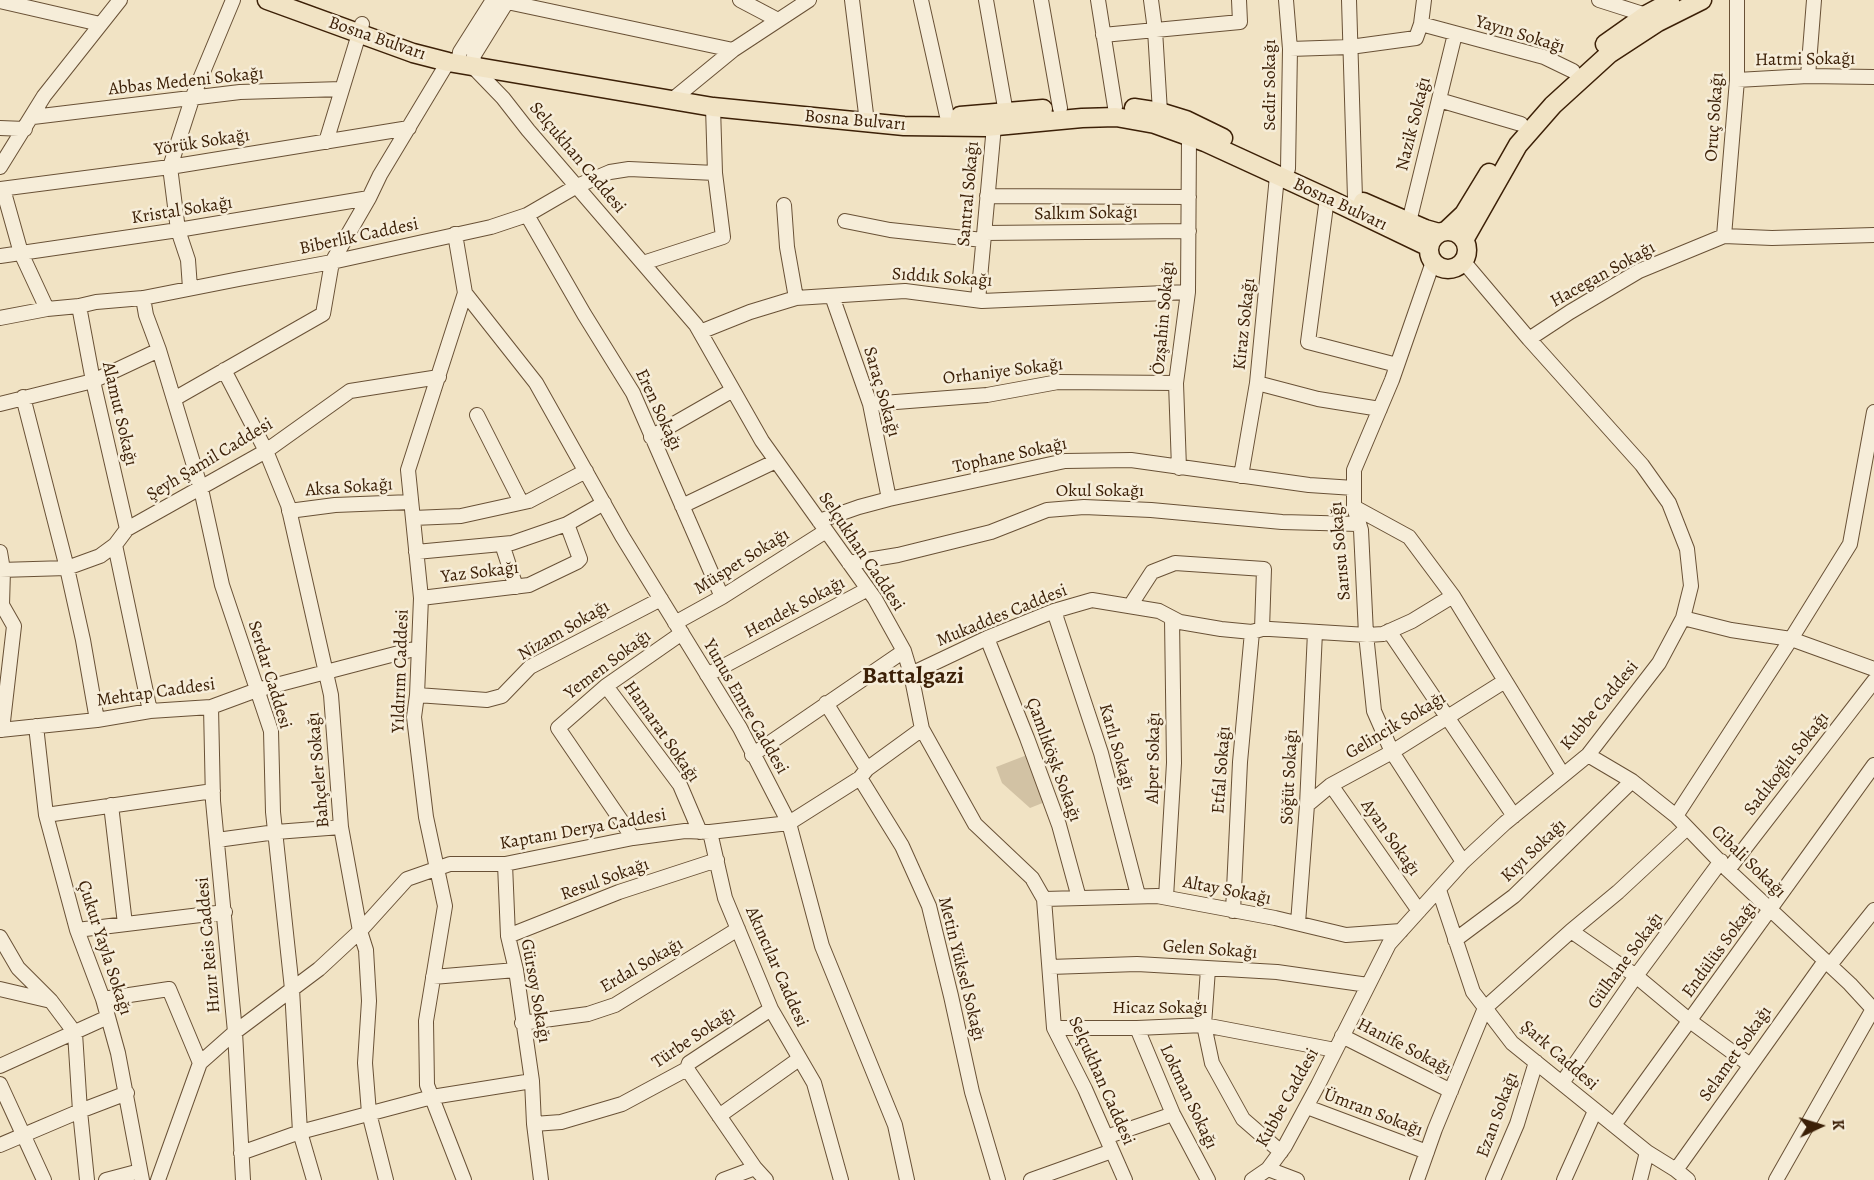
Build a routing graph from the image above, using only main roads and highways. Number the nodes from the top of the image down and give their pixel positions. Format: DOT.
graph roads {
  1 [pos="267,0"];
  2 [pos="298,0"];
  3 [pos="1672,0"];
  4 [pos="1702,0"];
  5 [pos="361,29"];
  6 [pos="677,96"];
  7 [pos="1283,172"];
  8 [pos="1464,240"];
  9 [pos="1437,244"];
  1 -- 5 [label="main road, Bosna Bulvarı"];
  2 -- 5 [label="main road, Bosna Bulvarı"];
  3 -- 9 [label="main road"];
  4 -- 8 [label="main road"];
  5 -- 6 [label="main road, Bosna Bulvarı"];
  6 -- 7 [label="main road, Bosna Bulvarı"];
  6 -- 7 [label="main road, Bosna Bulvarı"];
  7 -- 9 [label="main road, Bosna Bulvarı"];
  7 -- 9 [label="main road, Bosna Bulvarı"];
  8 -- 9 [label="main road"];
  8 -- 9 [label="main road"];
}
